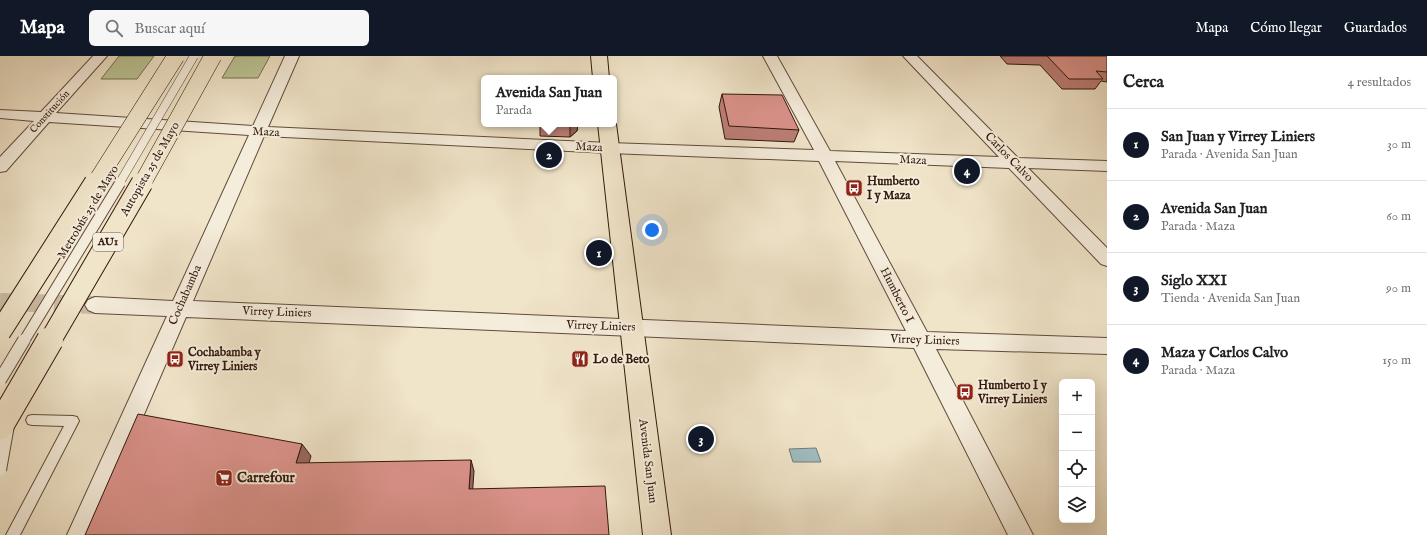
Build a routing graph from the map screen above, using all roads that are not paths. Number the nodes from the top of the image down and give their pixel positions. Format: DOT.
graph roads {
  1 [pos="100,56"];
  2 [pos="176,56"];
  3 [pos="194,56"];
  4 [pos="213,56"];
  5 [pos="292,56"];
  6 [pos="599,56"];
  7 [pos="770,56"];
  8 [pos="910,56"];
  9 [pos="601,75"];
  10 [pos="0,114"];
  11 [pos="46,117"];
  12 [pos="607,127"];
  13 [pos="258,131"];
  14 [pos="609,148"];
  15 [pos="823,156"];
  16 [pos="1017,164"];
  17 [pos="1107,166"];
  18 [pos="0,167"];
  19 [pos="1107,259"];
  20 [pos="95,305"];
  21 [pos="180,308"];
  22 [pos="632,327"];
  23 [pos="0,332"];
  24 [pos="921,340"];
  25 [pos="1107,346"];
  26 [pos="0,380"];
  27 [pos="11,406"];
  28 [pos="32,420"];
  29 [pos="0,426"];
  30 [pos="0,470"];
  31 [pos="13,535"];
  32 [pos="79,535"];
  33 [pos="657,535"];
  34 [pos="1021,535"];
  1 -- 11 [label="street, Constitución"];
  2 -- 23 [label="main road, bridge"];
  3 -- 26 [label="lane, Metrobús 25 de Mayo, bridge"];
  4 -- 27 [label="main road, Autopista 25 de Mayo / AU1, bridge"];
  5 -- 13 [label="street, Cochabamba"];
  6 -- 9 [label="main road"];
  7 -- 15 [label="street, Humberto I"];
  8 -- 16 [label="street, Carlos Calvo"];
  10 -- 11 [label="street, Maza"];
  11 -- 13 [label="street, Maza"];
  11 -- 18 [label="street, Constitución"];
  12 -- 14 [label="main road, Avenida San Juan"];
  13 -- 14 [label="street, Maza"];
  13 -- 21 [label="street, Cochabamba"];
  14 -- 15 [label="street, Maza"];
  14 -- 22 [label="main road, Avenida San Juan"];
  15 -- 16 [label="street, Maza"];
  15 -- 24 [label="street, Humberto I"];
  16 -- 17 [label="street, Maza"];
  16 -- 19 [label="street, Carlos Calvo"];
  20 -- 21 [label="street, Virrey Liniers"];
  21 -- 22 [label="street, Virrey Liniers"];
  21 -- 32 [label="street, Cochabamba"];
  22 -- 24 [label="street, Virrey Liniers"];
  22 -- 33 [label="main road, Avenida San Juan"];
  24 -- 25 [label="street, Virrey Liniers"];
  24 -- 34 [label="street, Humberto I"];
  27 -- 29 [label="main road, Autopista 25 de Mayo / AU1, bridge"];
  27 -- 30 [label="lane, bridge"];
  28 -- 31 [label="lane"];
}
